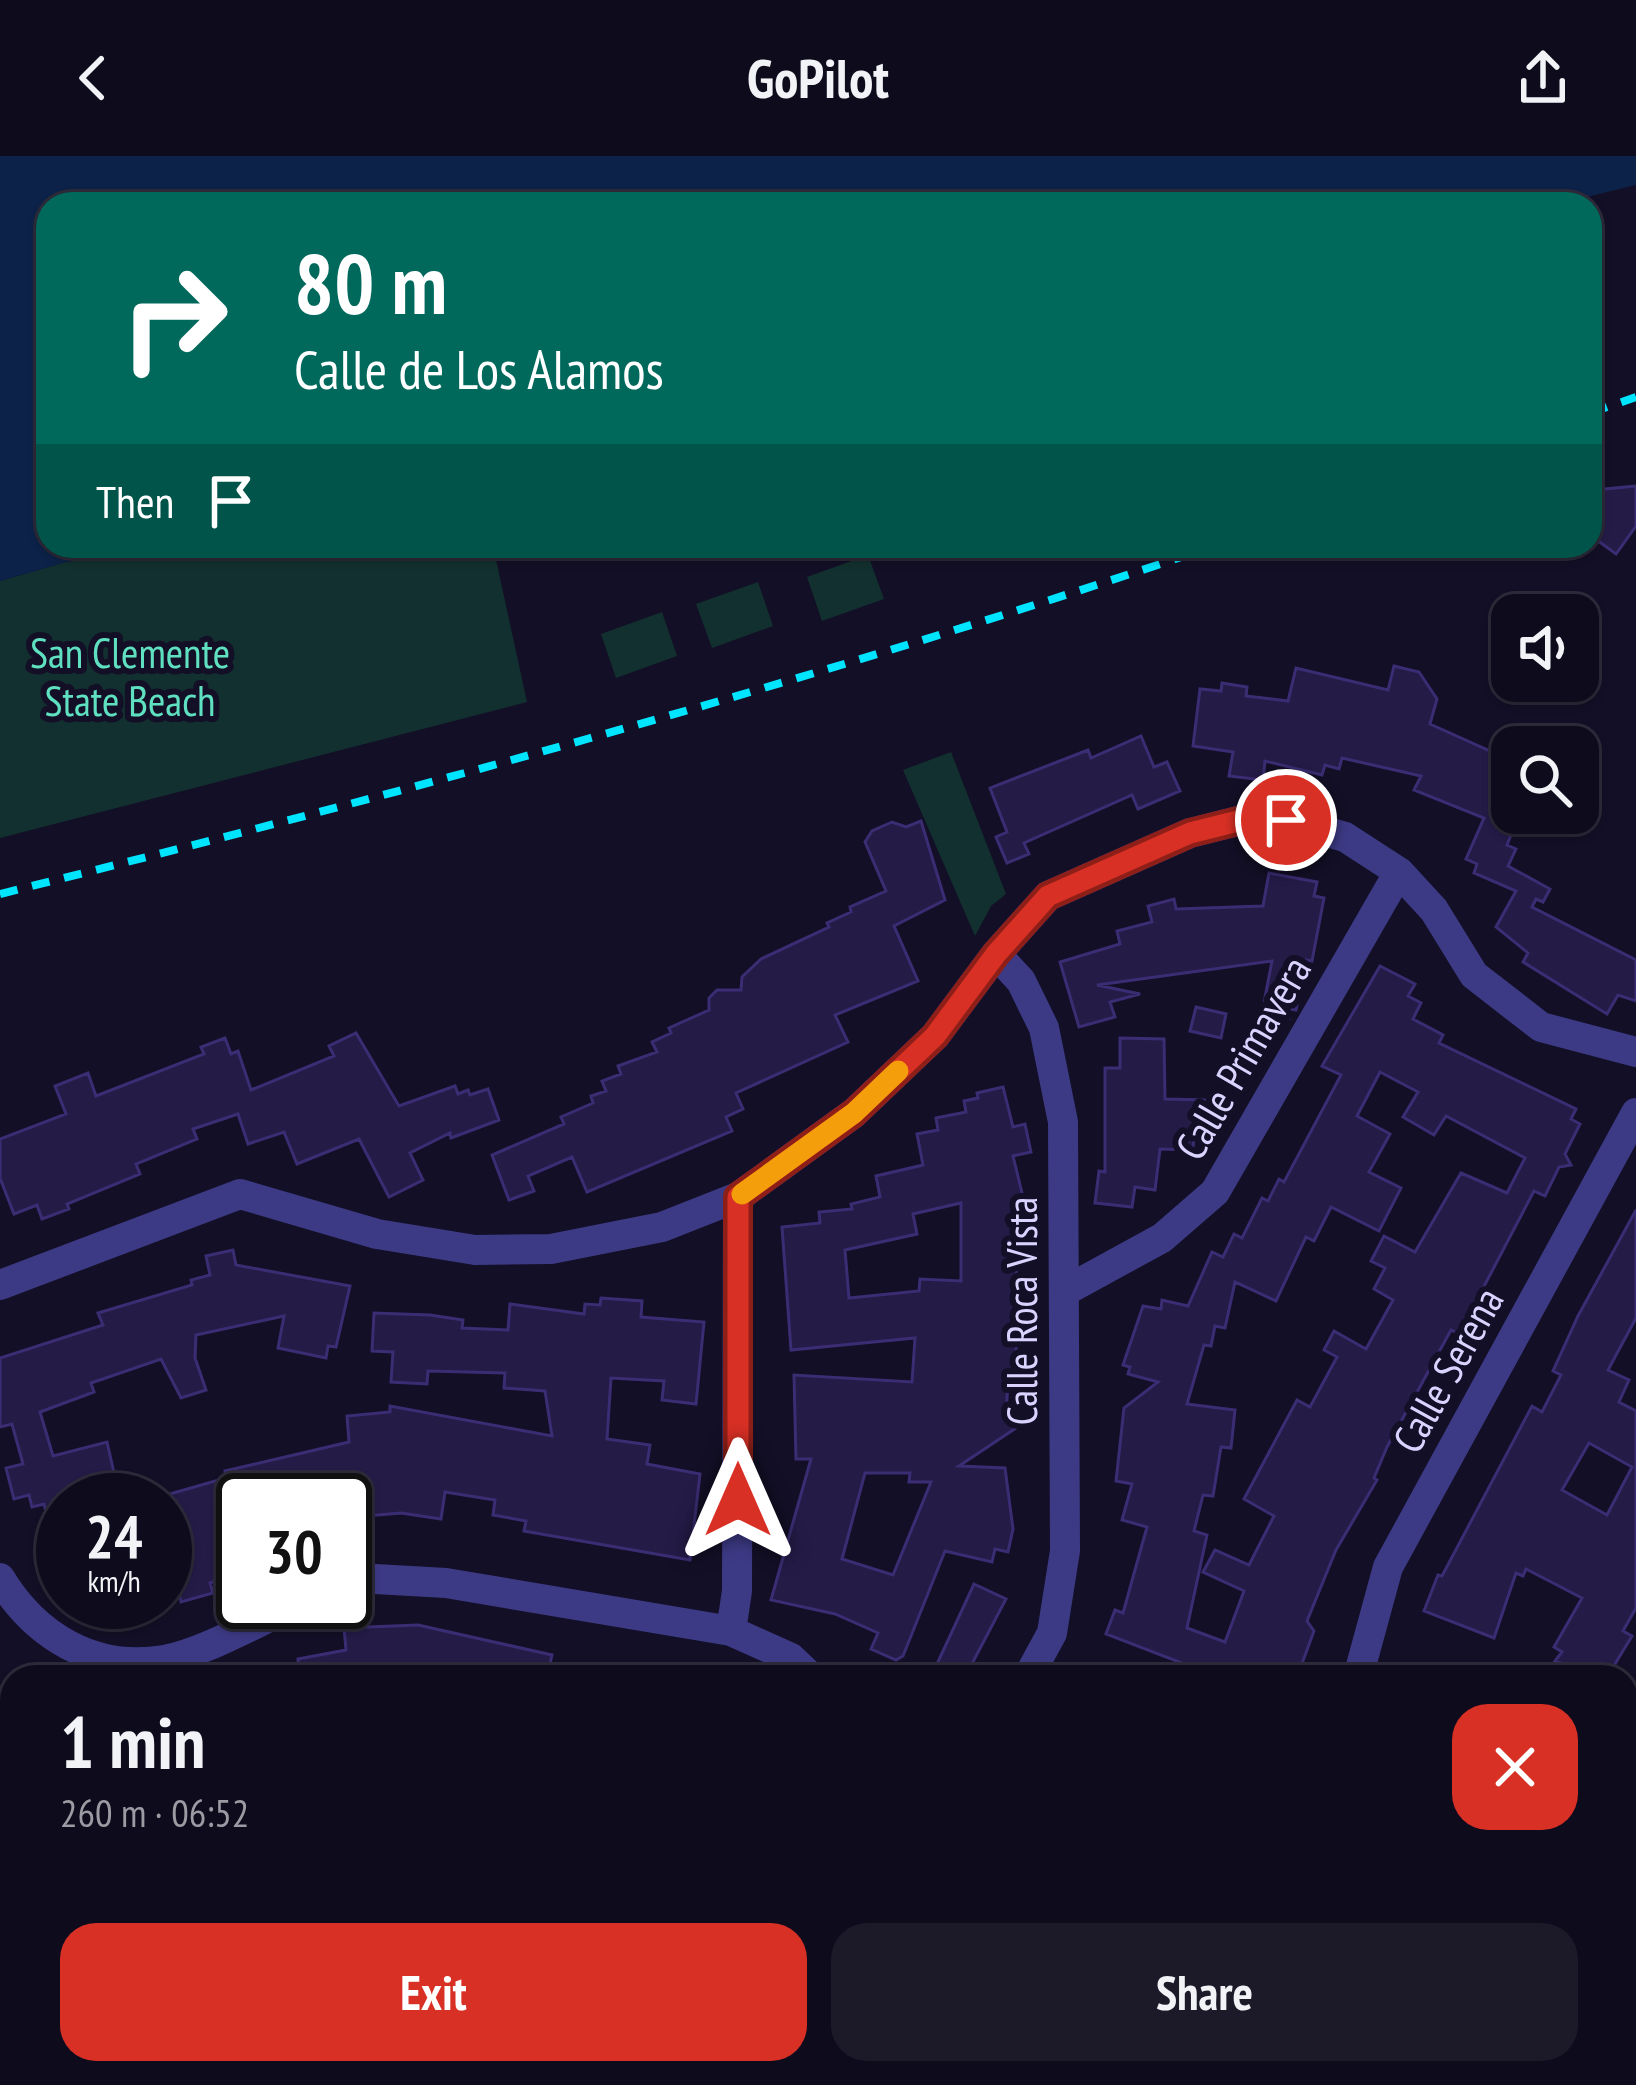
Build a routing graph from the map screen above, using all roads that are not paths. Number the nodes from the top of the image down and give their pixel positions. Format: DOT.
graph roads {
  1 [pos="1399,872"];
  2 [pos="996,954"];
  3 [pos="1636,1052"];
  4 [pos="1636,1113"];
  5 [pos="738,1197"];
  6 [pos="0,1285"];
  7 [pos="1065,1292"];
  8 [pos="0,1578"];
  9 [pos="372,1579"];
  10 [pos="238,1629"];
  11 [pos="731,1631"];
  12 [pos="798,1665"];
  13 [pos="1035,1665"];
  14 [pos="1361,1665"];
  1 -- 2 [label="street"];
  1 -- 3 [label="street"];
  1 -- 7 [label="street, Calle Primavera"];
  2 -- 5 [label="street"];
  2 -- 7 [label="street, Calle Roca Vista"];
  4 -- 14 [label="street, Calle Serena"];
  5 -- 6 [label="street"];
  5 -- 11 [label="street"];
  7 -- 13 [label="street, Calle Roca Vista"];
  8 -- 10 [label="street"];
  9 -- 11 [label="street"];
  11 -- 12 [label="street"];
}
